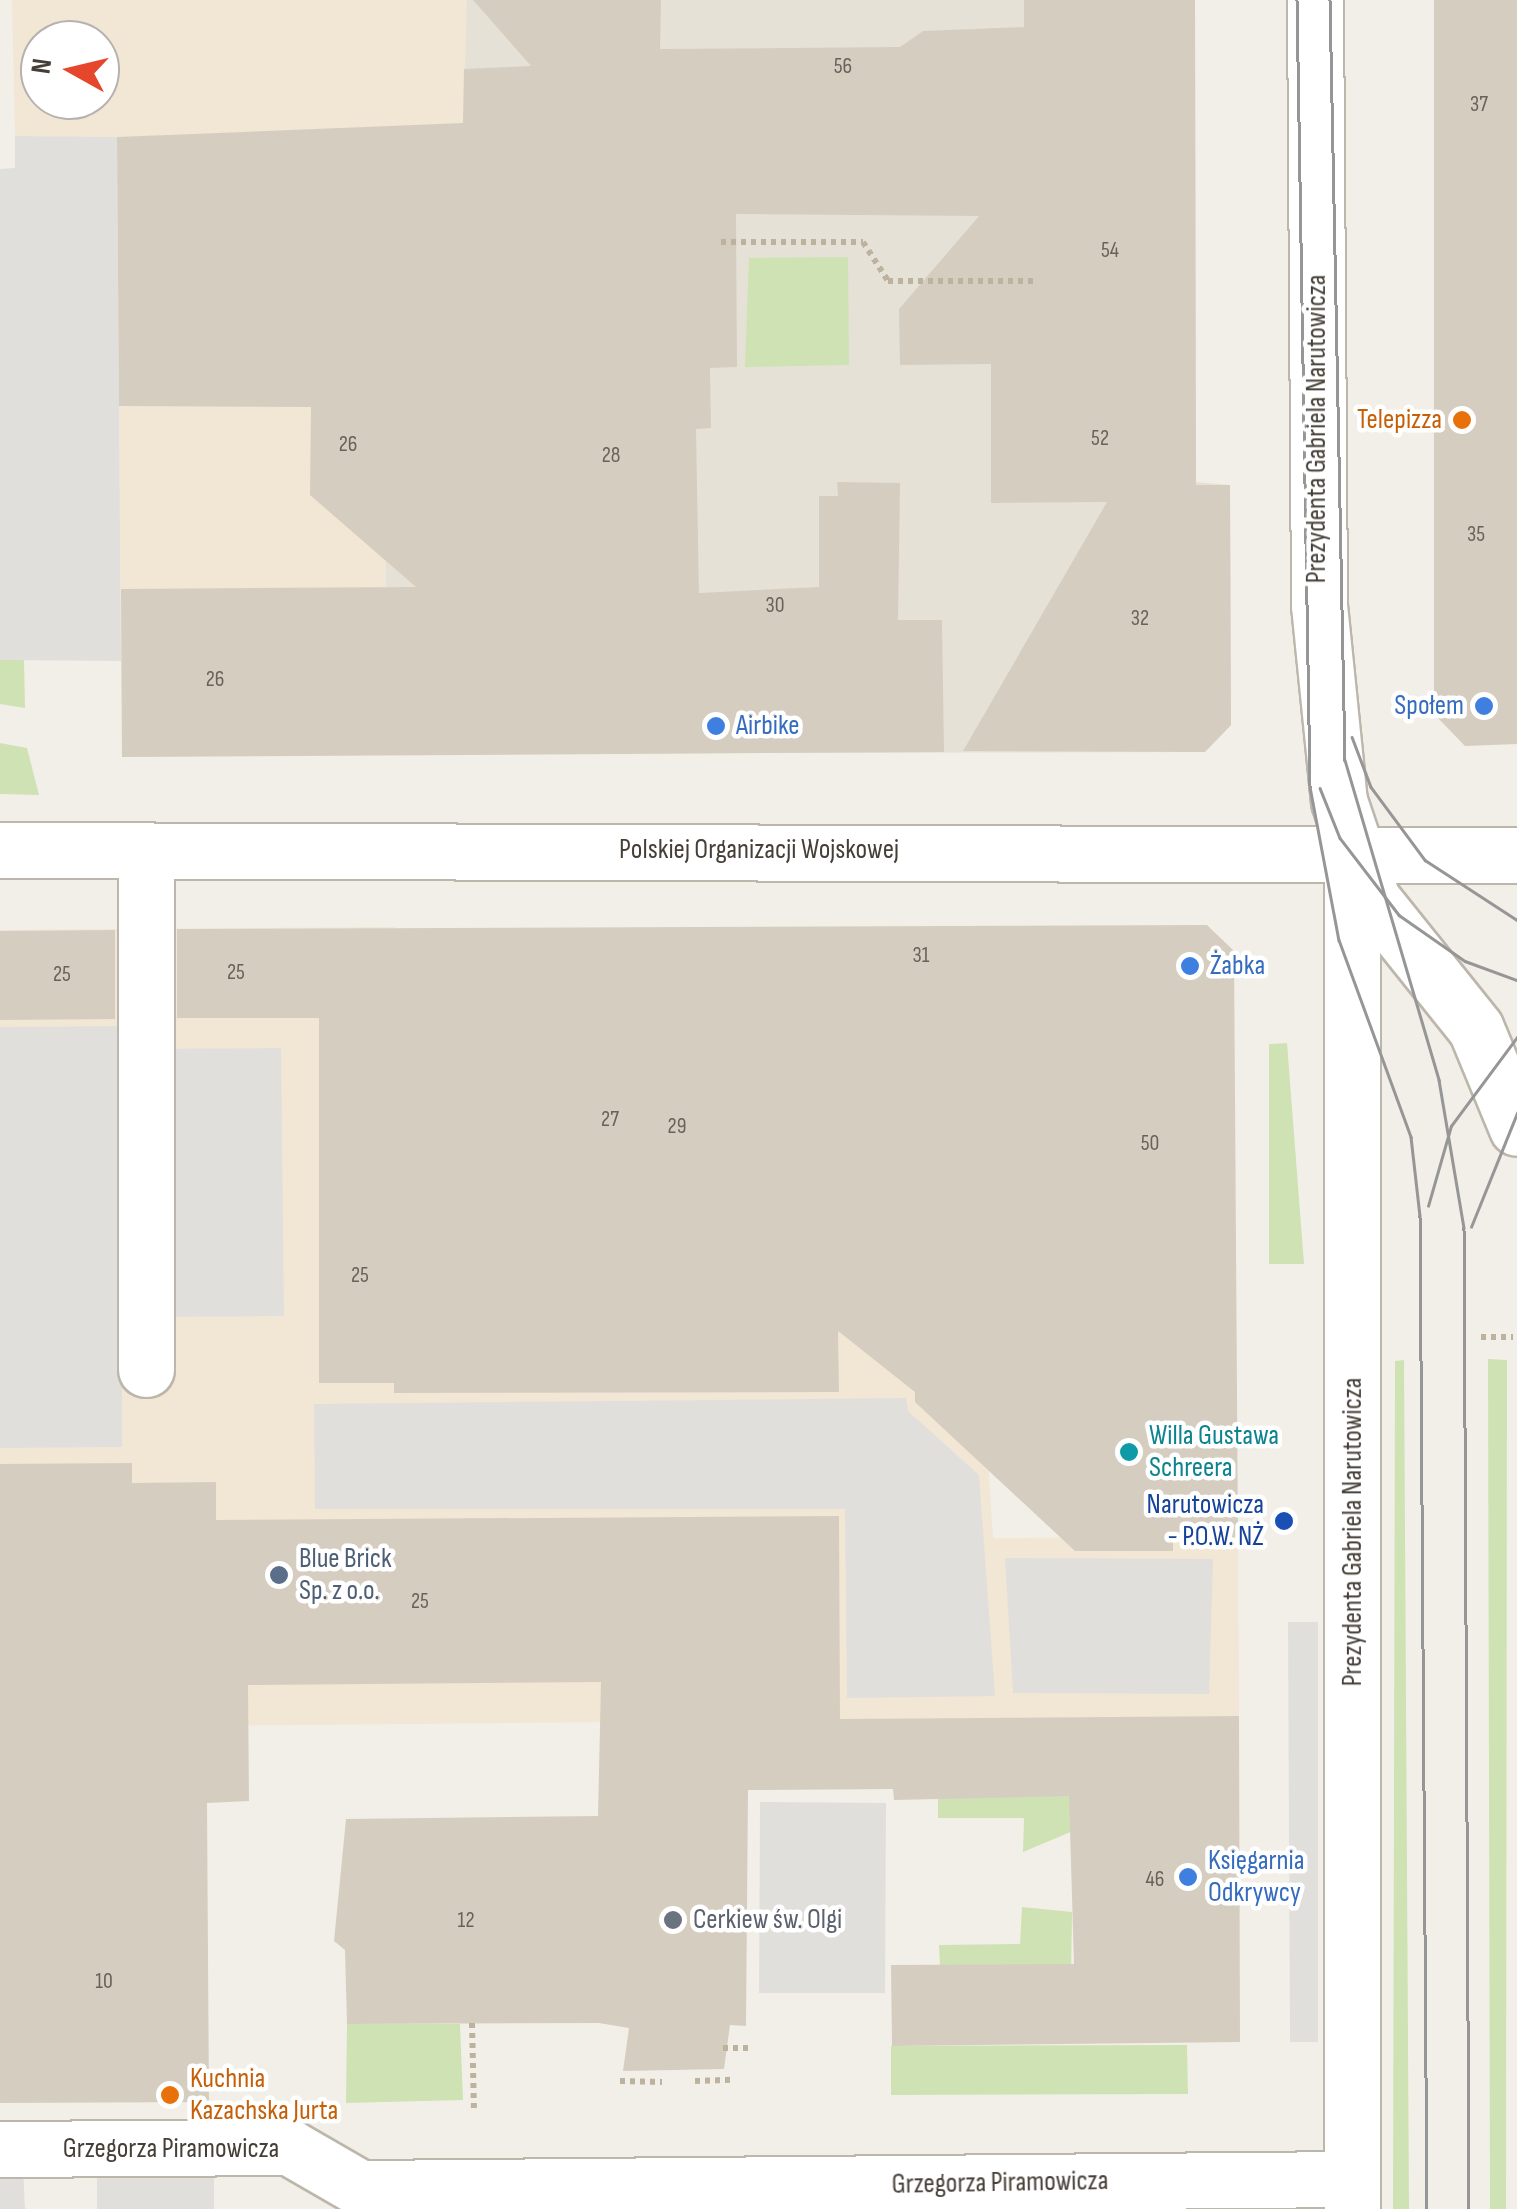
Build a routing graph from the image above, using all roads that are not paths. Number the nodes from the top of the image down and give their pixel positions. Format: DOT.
graph roads {
  1 [pos="1315,0"];
  2 [pos="0,850"];
  3 [pos="146,850"];
  4 [pos="1517,855"];
  5 [pos="1352,856"];
  6 [pos="1517,1128"];
  7 [pos="146,1368"];
  8 [pos="0,2149"];
  9 [pos="1352,2194"];
  1 -- 5 [label="street, Prezydenta Gabriela Narutowicza"];
  2 -- 3 [label="street, Polskiej Organizacji Wojskowej"];
  3 -- 5 [label="street, Polskiej Organizacji Wojskowej"];
  3 -- 7 [label="street"];
  4 -- 5 [label="street, Polskiej Organizacji Wojskowej"];
  5 -- 6 [label="street, Prezydenta Gabriela Narutowicza"];
  5 -- 9 [label="street, Prezydenta Gabriela Narutowicza"];
  8 -- 9 [label="street, Grzegorza Piramowicza"];
}
